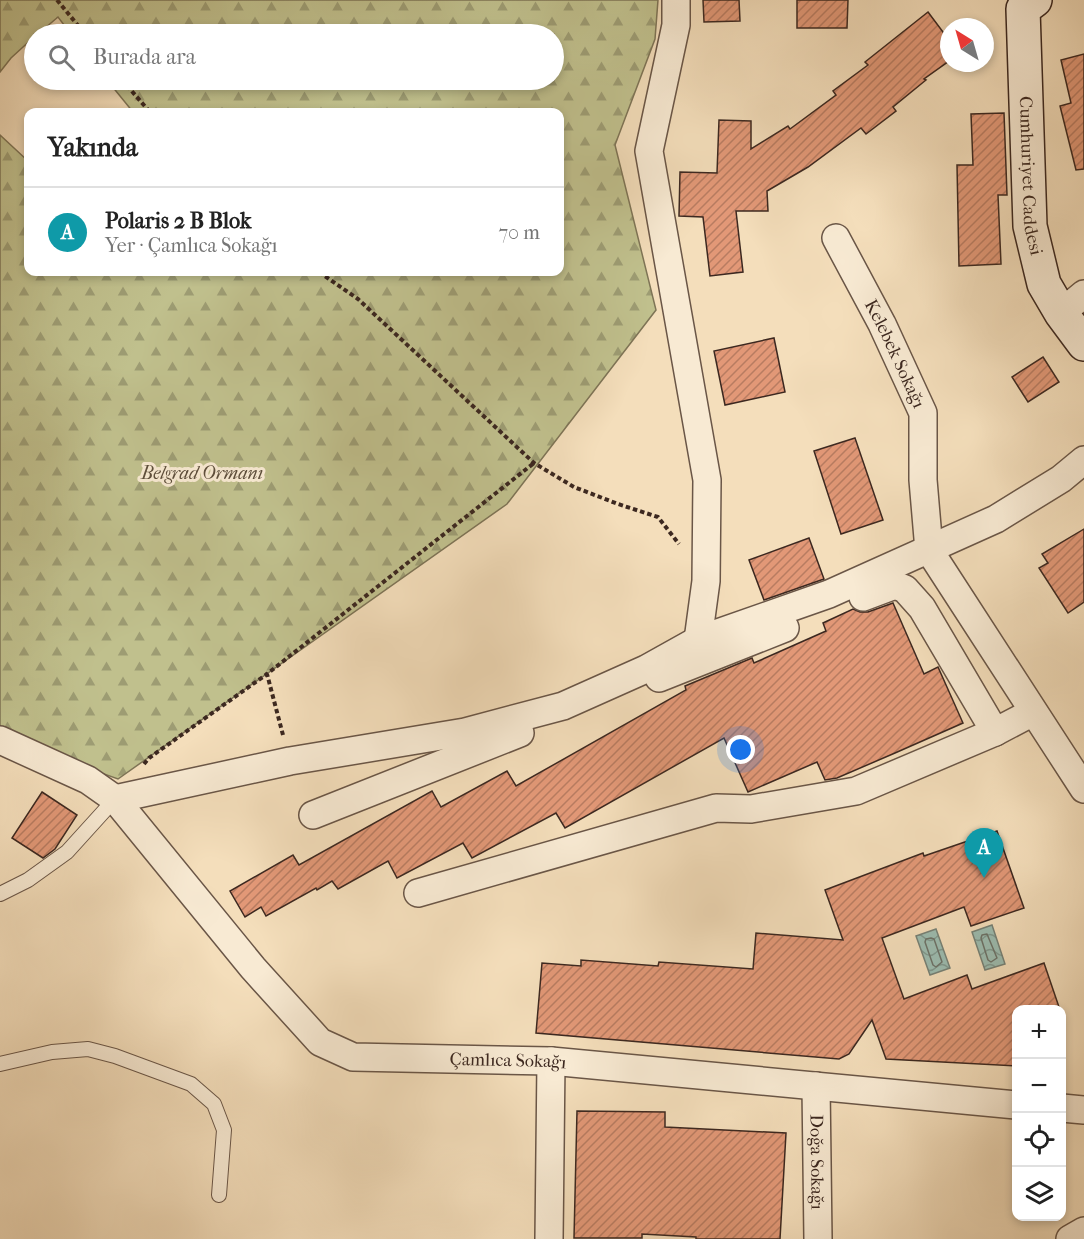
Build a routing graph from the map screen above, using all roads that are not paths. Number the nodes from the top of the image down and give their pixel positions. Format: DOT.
graph roads {
  1 [pos="676,0"];
  2 [pos="1024,3"];
  3 [pos="836,238"];
  4 [pos="1072,303"];
  5 [pos="1084,344"];
  6 [pos="1084,460"];
  7 [pos="929,550"];
  8 [pos="698,640"];
  9 [pos="1033,712"];
  10 [pos="995,732"];
  11 [pos="0,740"];
  12 [pos="1084,789"];
  13 [pos="115,799"];
  14 [pos="313,815"];
  15 [pos="418,893"];
  16 [pos="0,894"];
  17 [pos="551,1061"];
  18 [pos="0,1064"];
  19 [pos="816,1086"];
  20 [pos="1012,1105"];
  21 [pos="1066,1108"];
  22 [pos="1084,1110"];
  23 [pos="219,1195"];
  24 [pos="1084,1231"];
  25 [pos="549,1239"];
  26 [pos="818,1239"];
  27 [pos="1070,1239"];
  1 -- 8 [label="street"];
  2 -- 4 [label="main road, Cumhuriyet Caddesi"];
  3 -- 7 [label="street, Kelebek Sokağı"];
  4 -- 5 [label="main road, Cumhuriyet Caddesi"];
  6 -- 7 [label="street"];
  7 -- 8 [label="street"];
  7 -- 9 [label="street"];
  8 -- 13 [label="street"];
  9 -- 10 [label="street"];
  9 -- 12 [label="street"];
  10 -- 14 [label="street"];
  10 -- 15 [label="street"];
  11 -- 13 [label="street, Çamlıca Sokağı"];
  13 -- 16 [label="lane"];
  13 -- 17 [label="street, Çamlıca Sokağı"];
  17 -- 19 [label="street, Çamlıca Sokağı"];
  17 -- 25 [label="street"];
  18 -- 23 [label="lane"];
  19 -- 20 [label="street, Çamlıca Sokağı"];
  19 -- 26 [label="street, Doğa Sokağı"];
  21 -- 22 [label="street"];
  24 -- 27 [label="street"];
}
